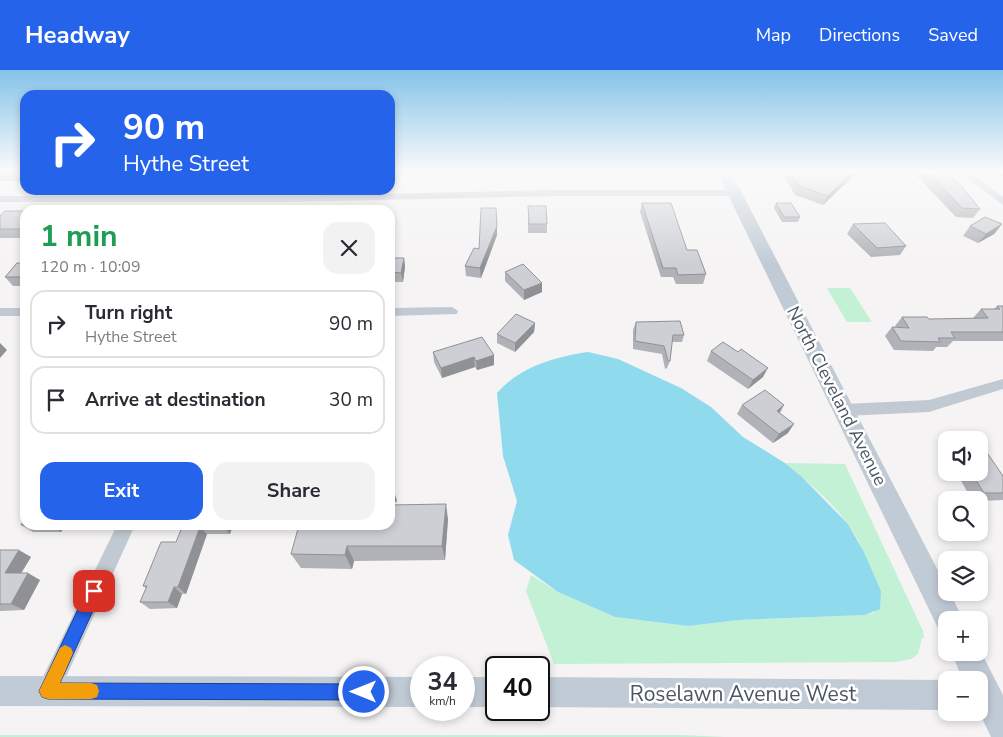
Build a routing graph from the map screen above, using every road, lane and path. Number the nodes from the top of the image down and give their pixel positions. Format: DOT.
graph roads {
  1 [pos="740,203"];
  2 [pos="452,311"];
  3 [pos="0,312"];
  4 [pos="20,312"];
  5 [pos="395,312"];
  6 [pos="1003,384"];
  7 [pos="845,410"];
  8 [pos="124,530"];
  9 [pos="945,611"];
  10 [pos="971,661"];
  11 [pos="0,691"];
  12 [pos="48,691"];
  13 [pos="410,692"];
  14 [pos="550,692"];
  15 [pos="938,695"];
  16 [pos="989,695"];
  17 [pos="1003,728"];
  1 -- 7 [label="main road, North Cleveland Avenue"];
  2 -- 5 [label="street"];
  3 -- 4 [label="street"];
  6 -- 7 [label="street"];
  7 -- 9 [label="main road, North Cleveland Avenue"];
  8 -- 12 [label="street"];
  10 -- 16 [label="main road"];
  11 -- 12 [label="main road"];
  12 -- 13 [label="main road"];
  14 -- 15 [label="main road, Roselawn Avenue West"];
  16 -- 17 [label="main road"];
}
